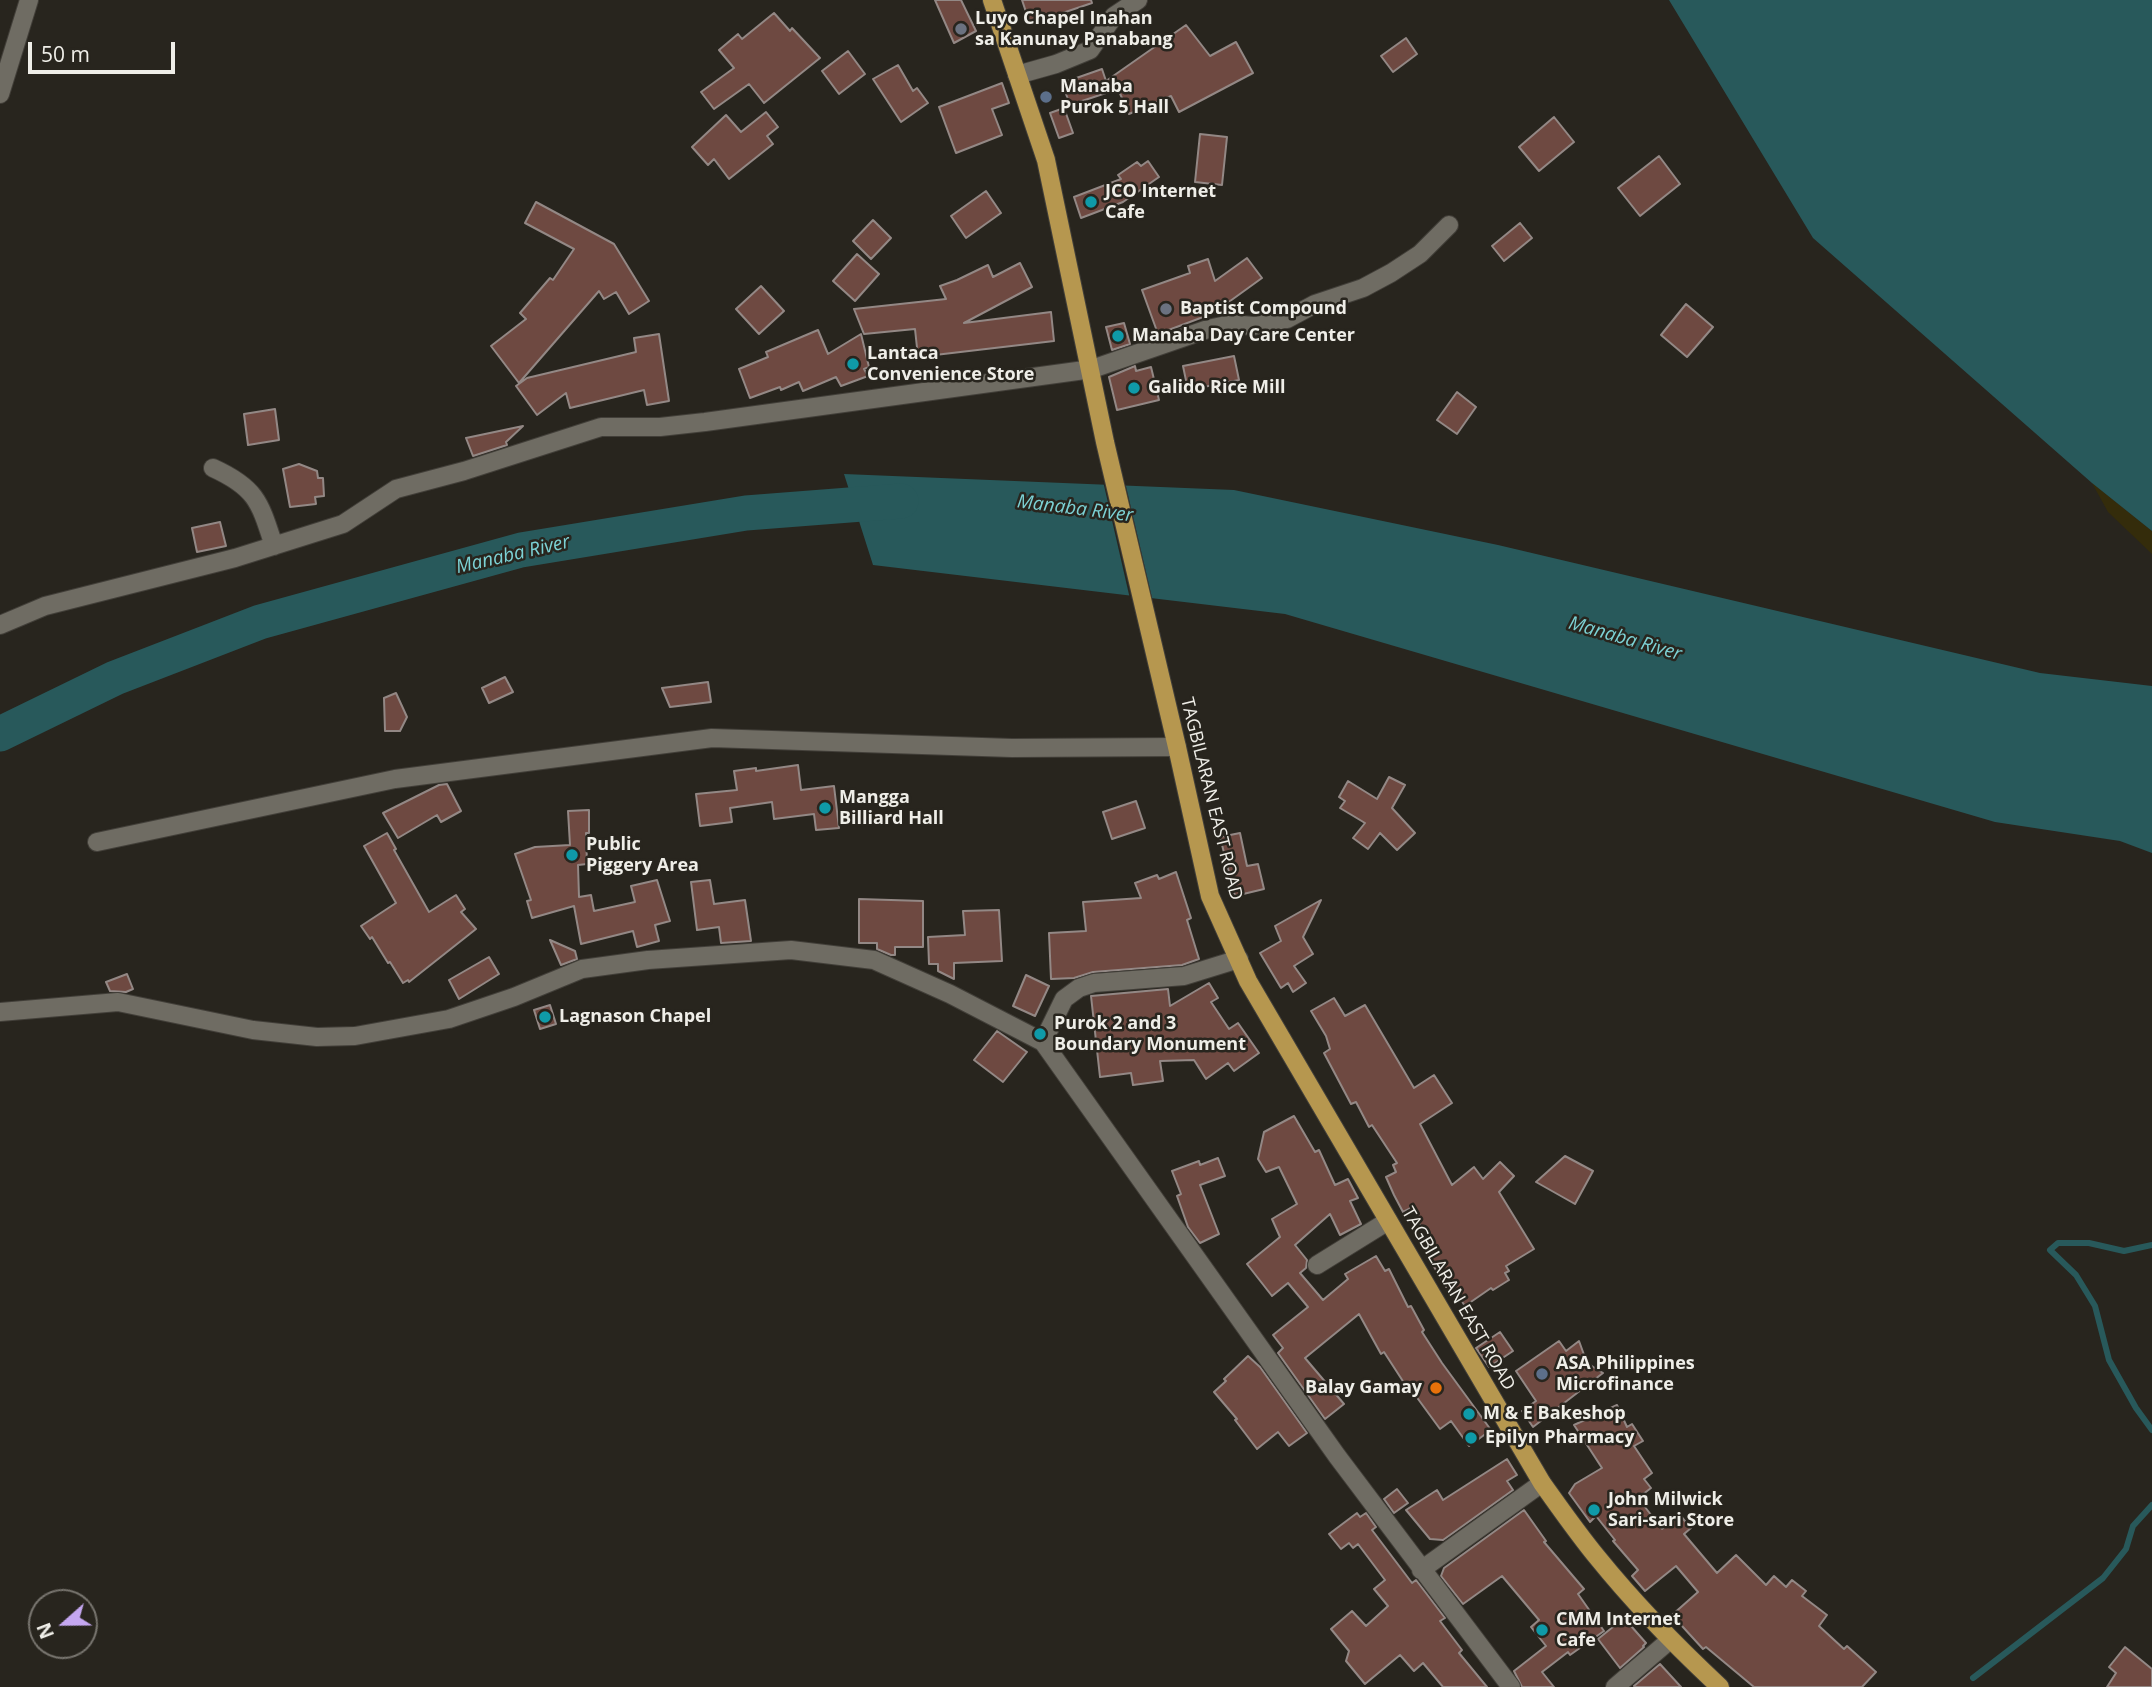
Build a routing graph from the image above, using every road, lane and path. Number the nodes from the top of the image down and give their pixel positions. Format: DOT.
graph roads {
  1 [pos="29,0"];
  2 [pos="992,0"];
  3 [pos="1138,0"];
  4 [pos="1017,75"];
  5 [pos="0,94"];
  6 [pos="1449,225"];
  7 [pos="1092,369"];
  8 [pos="213,468"];
  9 [pos="274,546"];
  10 [pos="0,625"];
  11 [pos="1175,740"];
  12 [pos="97,842"];
  13 [pos="1239,959"];
  14 [pos="0,1012"];
  15 [pos="1043,1042"];
  16 [pos="1388,1221"];
  17 [pos="1317,1265"];
  18 [pos="1542,1483"];
  19 [pos="1421,1570"];
  20 [pos="1670,1640"];
  21 [pos="1511,1687"];
  22 [pos="1615,1687"];
  23 [pos="1720,1687"];
  1 -- 5 [label="street"];
  2 -- 4 [label="main road, TAGBILARAN EAST ROAD"];
  3 -- 4 [label="street"];
  4 -- 7 [label="main road, TAGBILARAN EAST ROAD"];
  6 -- 7 [label="street"];
  7 -- 9 [label="street"];
  7 -- 11 [label="main road, TAGBILARAN EAST ROAD"];
  8 -- 9 [label="street"];
  9 -- 10 [label="street"];
  11 -- 12 [label="street"];
  11 -- 13 [label="main road, TAGBILARAN EAST ROAD"];
  13 -- 15 [label="street"];
  13 -- 16 [label="main road, TAGBILARAN EAST ROAD"];
  14 -- 15 [label="street"];
  15 -- 19 [label="street"];
  16 -- 17 [label="street"];
  16 -- 18 [label="main road, TAGBILARAN EAST ROAD"];
  18 -- 19 [label="street"];
  18 -- 20 [label="main road, TAGBILARAN EAST ROAD"];
  19 -- 21 [label="street"];
  20 -- 22 [label="street"];
  20 -- 23 [label="main road, TAGBILARAN EAST ROAD"];
}
